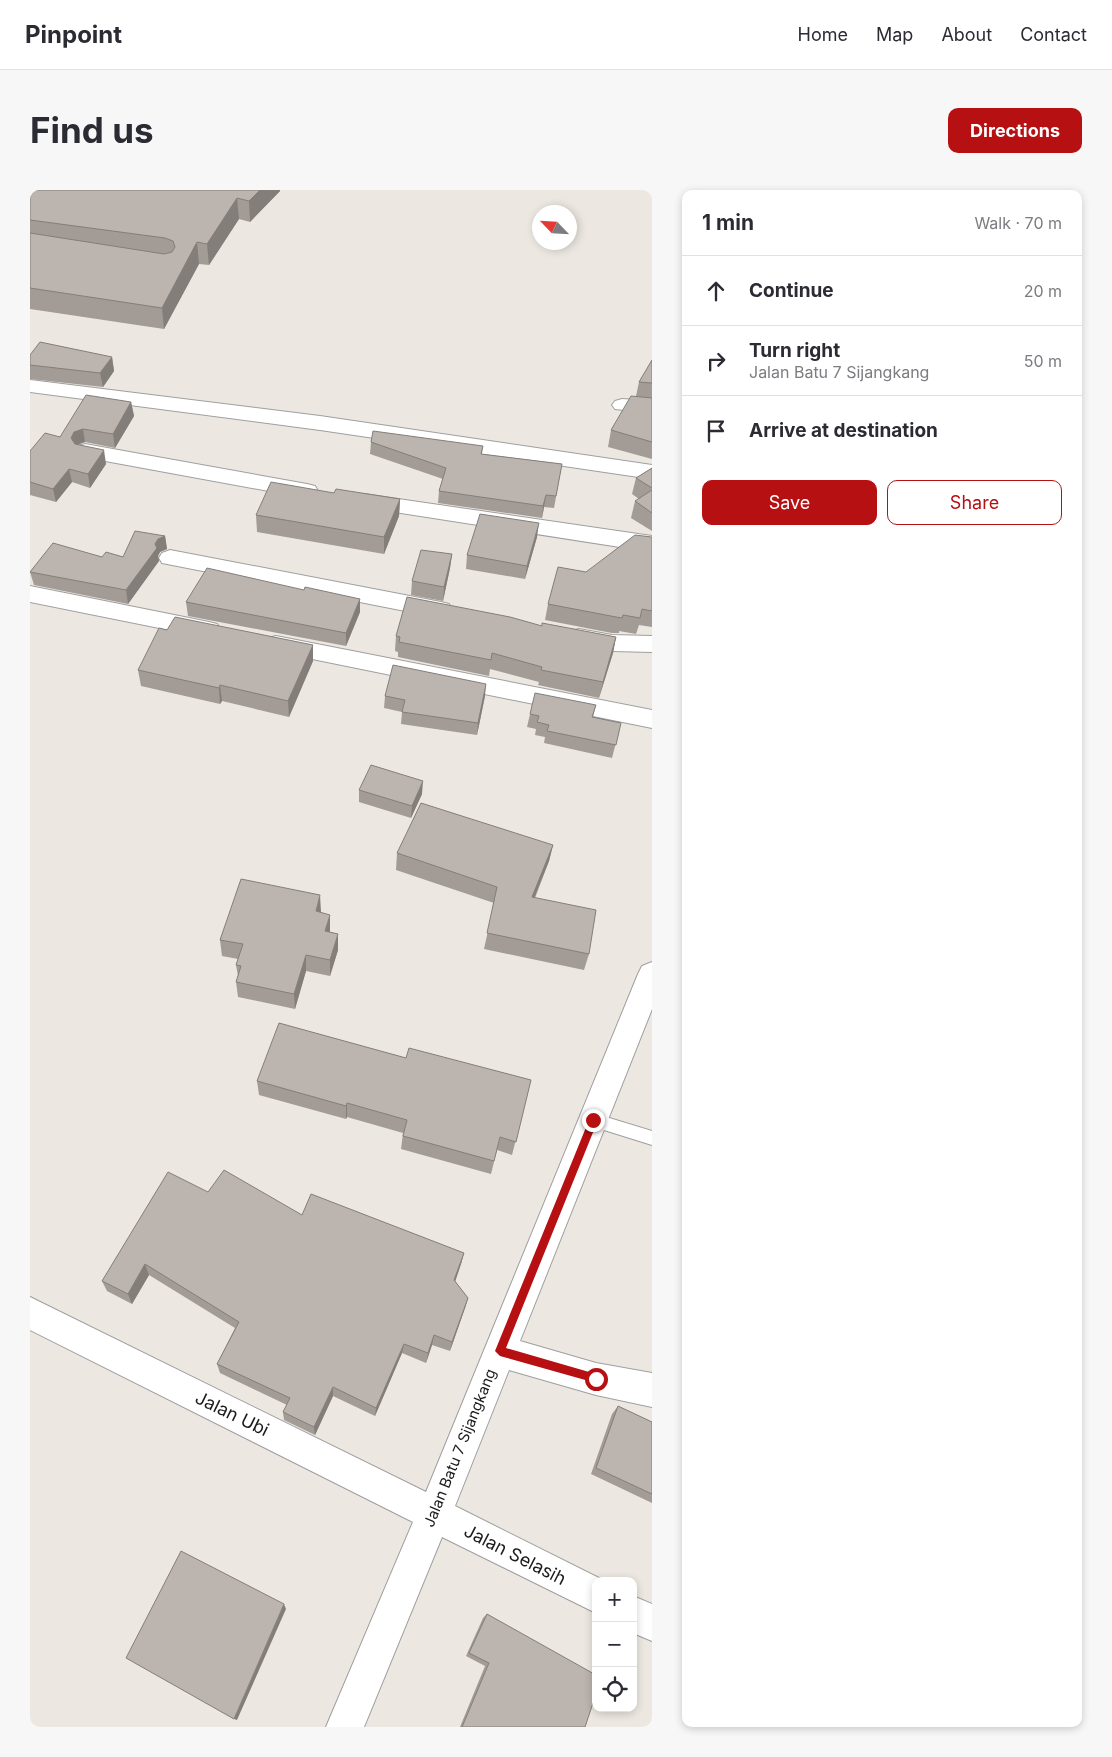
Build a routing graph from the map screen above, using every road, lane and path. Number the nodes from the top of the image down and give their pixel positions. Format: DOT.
graph roads {
  1 [pos="30,386"];
  2 [pos="622,405"];
  3 [pos="652,407"];
  4 [pos="85,451"];
  5 [pos="652,472"];
  6 [pos="652,544"];
  7 [pos="170,558"];
  8 [pos="30,594"];
  9 [pos="458,614"];
  10 [pos="554,632"];
  11 [pos="652,644"];
  12 [pos="652,719"];
  13 [pos="652,974"];
  14 [pos="593,1120"];
  15 [pos="652,1138"];
  16 [pos="30,1313"];
  17 [pos="500,1351"];
  18 [pos="652,1390"];
  19 [pos="434,1514"];
  20 [pos="592,1593"];
  21 [pos="637,1616"];
  22 [pos="652,1623"];
  23 [pos="345,1727"];
  1 -- 5 [label="street"];
  2 -- 3 [label="street"];
  4 -- 6 [label="street"];
  7 -- 9 [label="street"];
  8 -- 12 [label="street"];
  10 -- 11 [label="street"];
  13 -- 14 [label="street, Jalan Batu 7 Sijangkang"];
  14 -- 15 [label="lane"];
  14 -- 17 [label="street, Jalan Batu 7 Sijangkang"];
  16 -- 19 [label="street, Jalan Ubi"];
  17 -- 18 [label="street"];
  17 -- 19 [label="street, Jalan Batu 7 Sijangkang"];
  19 -- 20 [label="street, Jalan Selasih"];
  19 -- 23 [label="street, Jalan Batu 7 Sijangkang"];
  21 -- 22 [label="street"];
}
